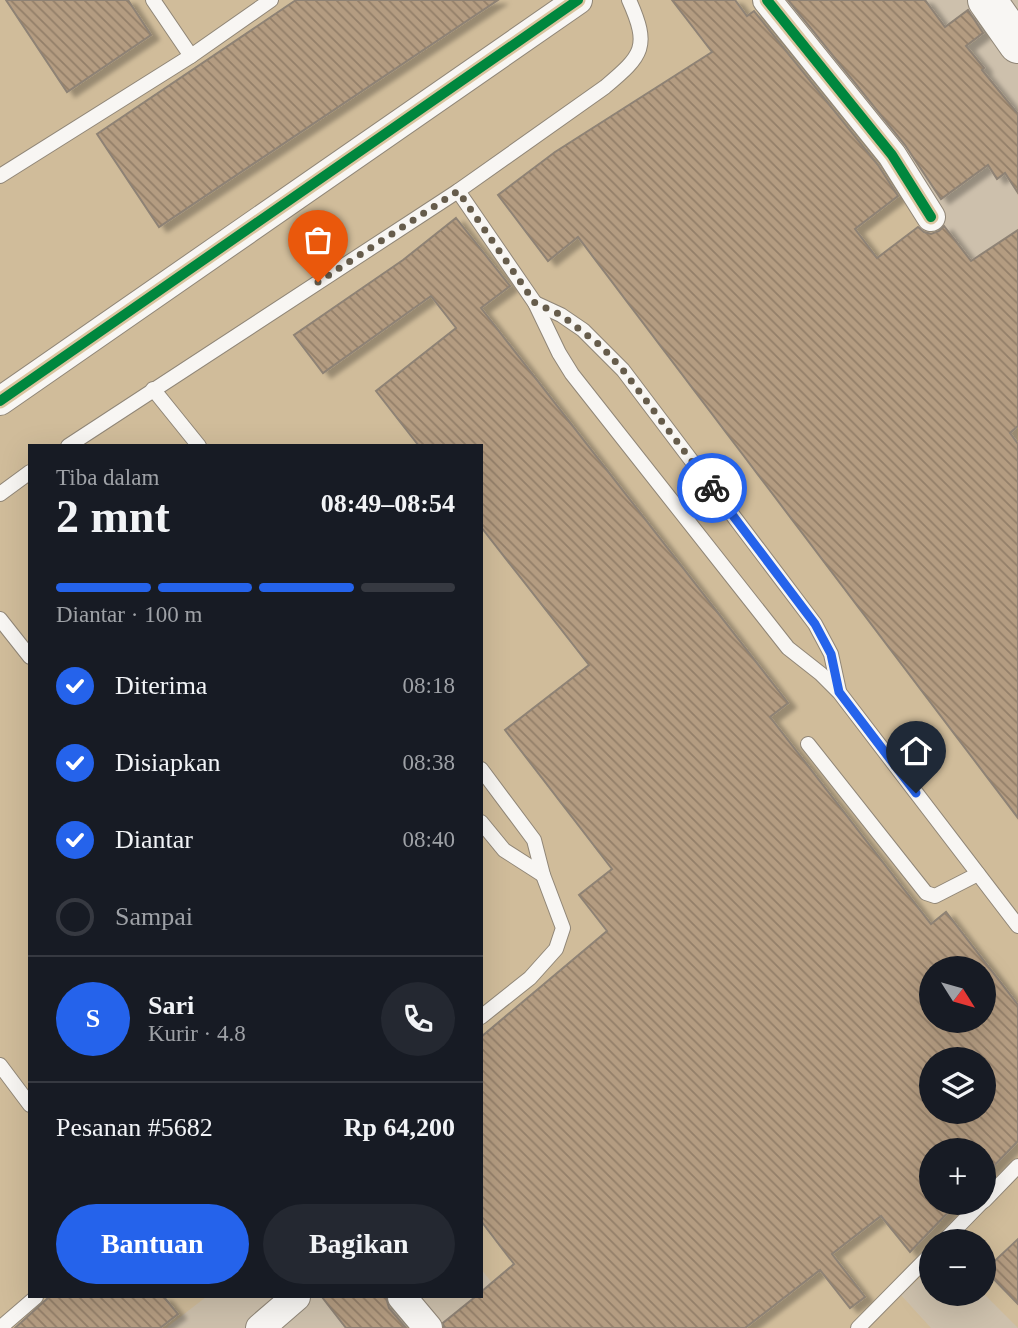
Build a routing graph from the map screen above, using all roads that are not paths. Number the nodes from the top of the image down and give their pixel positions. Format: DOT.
graph roads {
  1 [pos="153,0"];
  2 [pos="271,0"];
  3 [pos="578,0"];
  4 [pos="629,0"];
  5 [pos="767,0"];
  6 [pos="987,0"];
  7 [pos="1018,44"];
  8 [pos="191,56"];
  9 [pos="0,176"];
  10 [pos="458,191"];
  11 [pos="931,217"];
  12 [pos="535,303"];
  13 [pos="153,389"];
  14 [pos="0,401"];
  15 [pos="71,444"];
  16 [pos="197,444"];
  17 [pos="28,473"];
  18 [pos="0,494"];
  19 [pos="0,619"];
  20 [pos="28,654"];
  21 [pos="839,692"];
  22 [pos="808,744"];
  23 [pos="483,772"];
  24 [pos="483,824"];
  25 [pos="978,874"];
  26 [pos="543,875"];
  27 [pos="1018,926"];
  28 [pos="483,1015"];
  29 [pos="0,1065"];
  30 [pos="28,1102"];
  31 [pos="1018,1166"];
  32 [pos="996,1188"];
  33 [pos="969,1215"];
  34 [pos="956,1229"];
  35 [pos="919,1266"];
  36 [pos="35,1298"];
  37 [pos="295,1298"];
  38 [pos="403,1298"];
  39 [pos="0,1328"];
  40 [pos="260,1328"];
  41 [pos="428,1328"];
  42 [pos="858,1328"];
  1 -- 8 [label="lane"];
  2 -- 8 [label="lane"];
  3 -- 14 [label="street"];
  4 -- 10 [label="lane"];
  5 -- 11 [label="street"];
  6 -- 7 [label="main road"];
  8 -- 9 [label="lane"];
  10 -- 12 [label="lane"];
  10 -- 13 [label="lane"];
  12 -- 21 [label="lane"];
  12 -- 21 [label="lane"];
  13 -- 15 [label="lane"];
  13 -- 16 [label="lane"];
  17 -- 18 [label="lane"];
  19 -- 20 [label="lane"];
  21 -- 25 [label="lane"];
  22 -- 25 [label="lane"];
  23 -- 26 [label="lane"];
  24 -- 26 [label="lane"];
  25 -- 27 [label="lane"];
  26 -- 28 [label="lane"];
  29 -- 30 [label="lane"];
  31 -- 32 [label="lane"];
  33 -- 34 [label="lane"];
  35 -- 42 [label="lane"];
  36 -- 39 [label="lane"];
  37 -- 40 [label="street"];
  38 -- 41 [label="street"];
}
